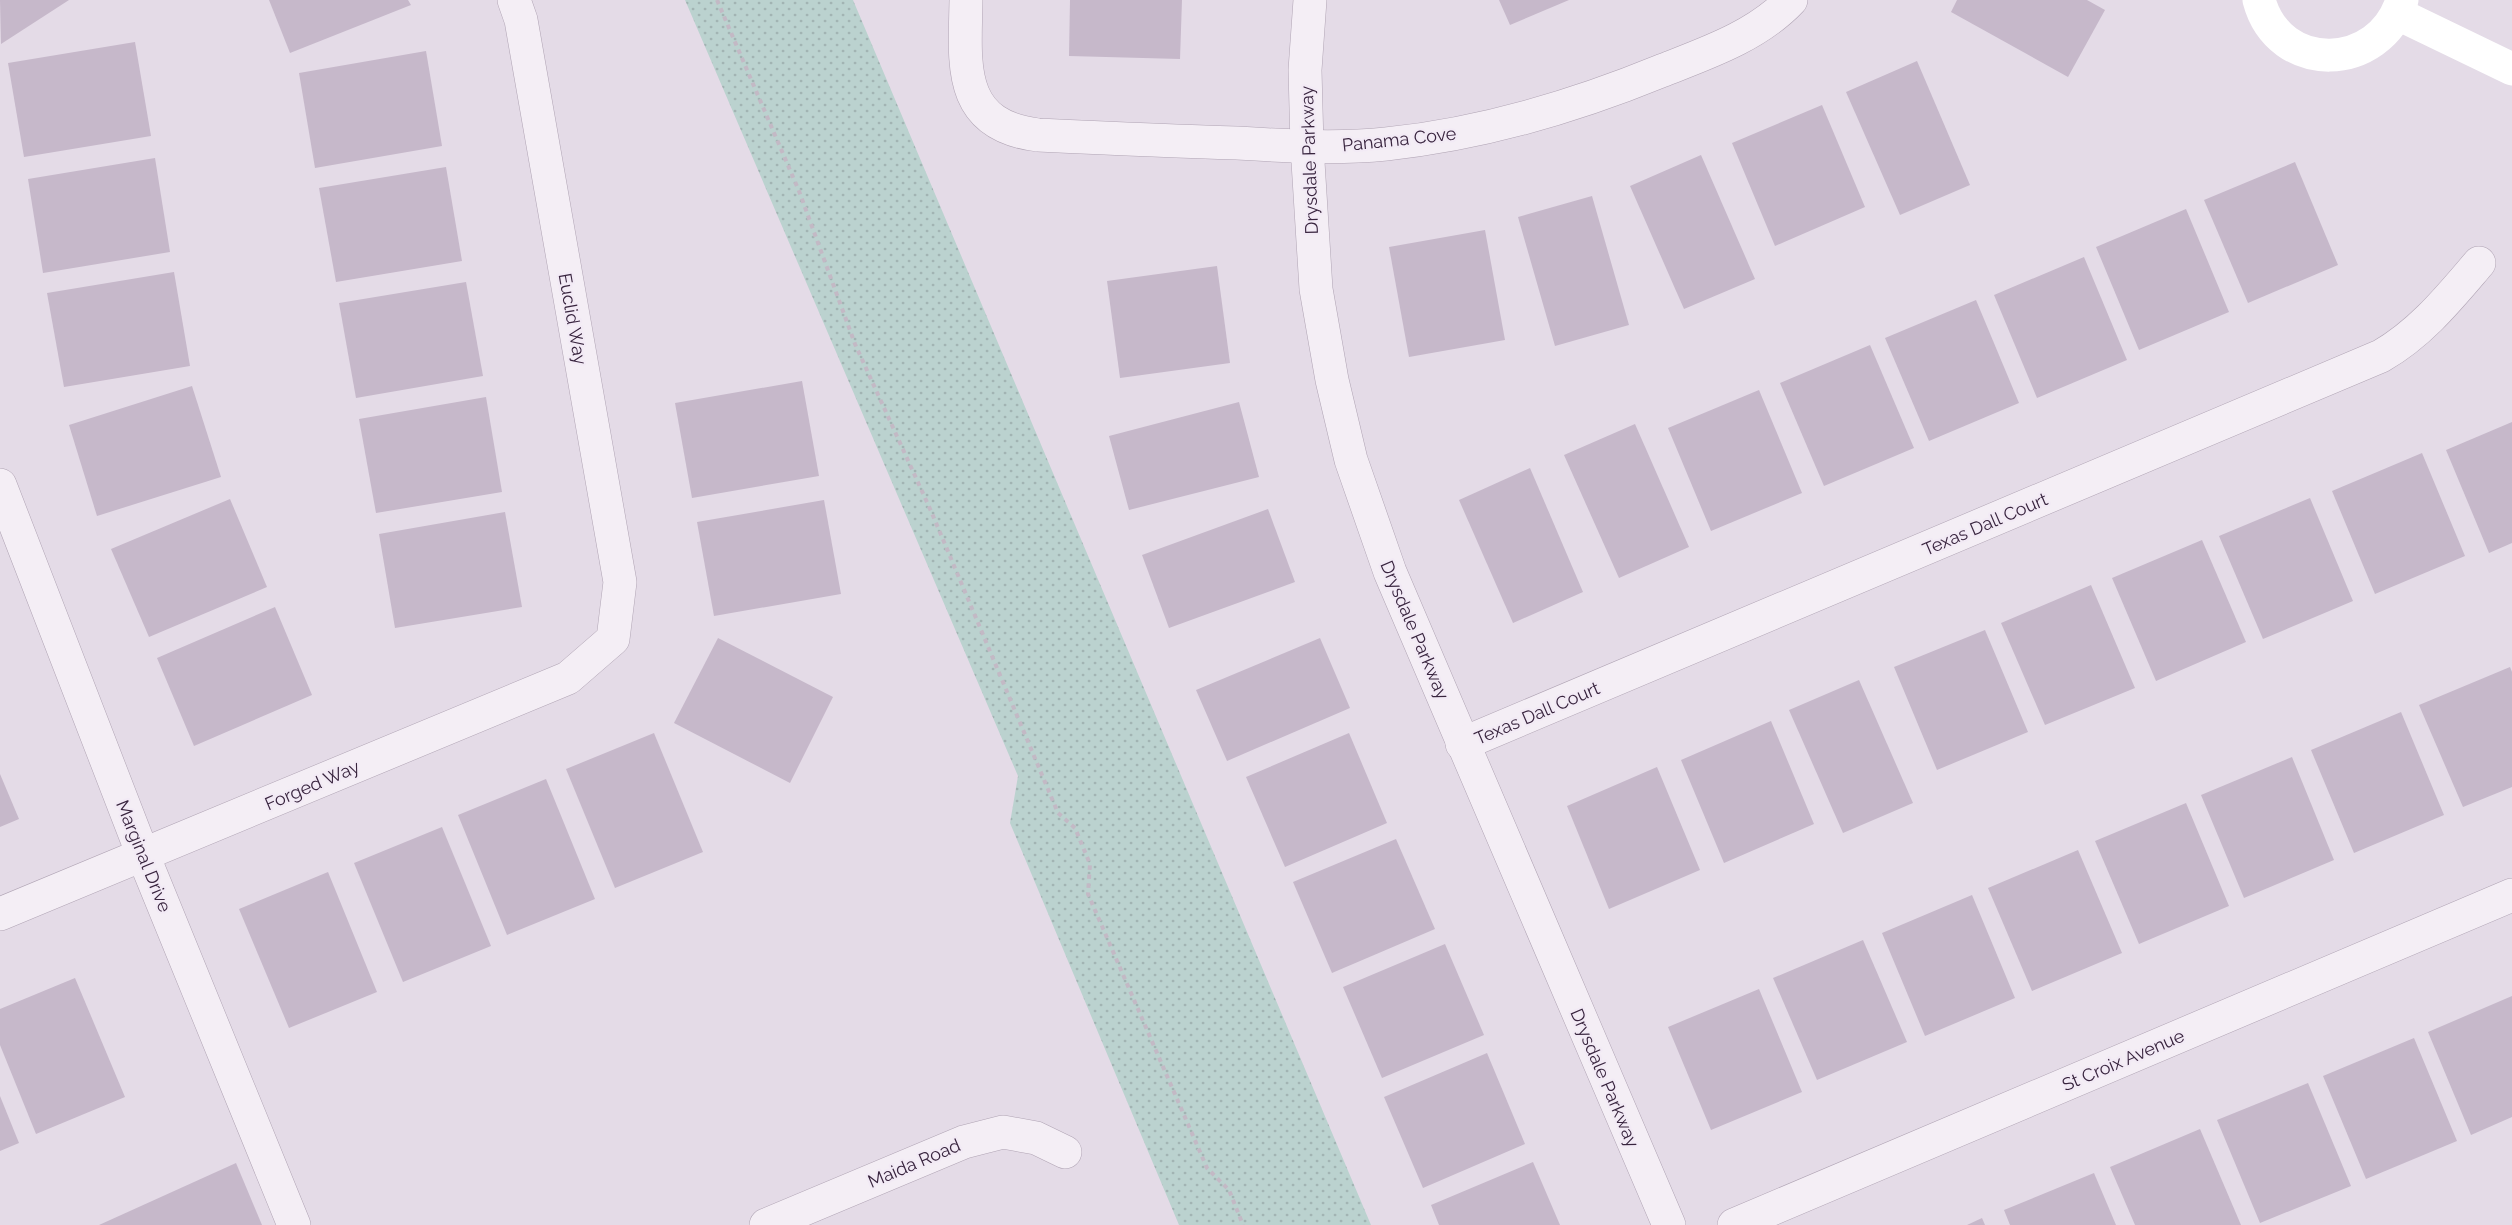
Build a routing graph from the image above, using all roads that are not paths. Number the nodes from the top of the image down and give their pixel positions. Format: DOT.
graph roads {
  1 [pos="514,0"];
  2 [pos="966,0"];
  3 [pos="1310,0"];
  4 [pos="1791,0"];
  5 [pos="2259,0"];
  6 [pos="2400,7"];
  7 [pos="2512,69"];
  8 [pos="1307,146"];
  9 [pos="2479,263"];
  10 [pos="0,485"];
  11 [pos="613,639"];
  12 [pos="1462,744"];
  13 [pos="142,855"];
  14 [pos="2512,895"];
  15 [pos="0,914"];
  16 [pos="1065,1152"];
  17 [pos="294,1225"];
  18 [pos="766,1225"];
  19 [pos="1669,1225"];
  20 [pos="1734,1225"];
  1 -- 11 [label="street, Euclid Way"];
  2 -- 8 [label="street, Panama Cove"];
  3 -- 8 [label="street, Drysdale Parkway"];
  4 -- 8 [label="street, Panama Cove"];
  5 -- 6 [label="street"];
  6 -- 7 [label="street"];
  8 -- 12 [label="street, Drysdale Parkway"];
  9 -- 12 [label="street, Texas Dall Court"];
  10 -- 13 [label="street, Marginal Drive"];
  11 -- 13 [label="street, Forged Way"];
  12 -- 19 [label="street, Drysdale Parkway"];
  13 -- 15 [label="street, Forged Way"];
  13 -- 17 [label="street, Marginal Drive"];
  14 -- 20 [label="street, St Croix Avenue"];
  16 -- 18 [label="street, Maida Road"];
}
